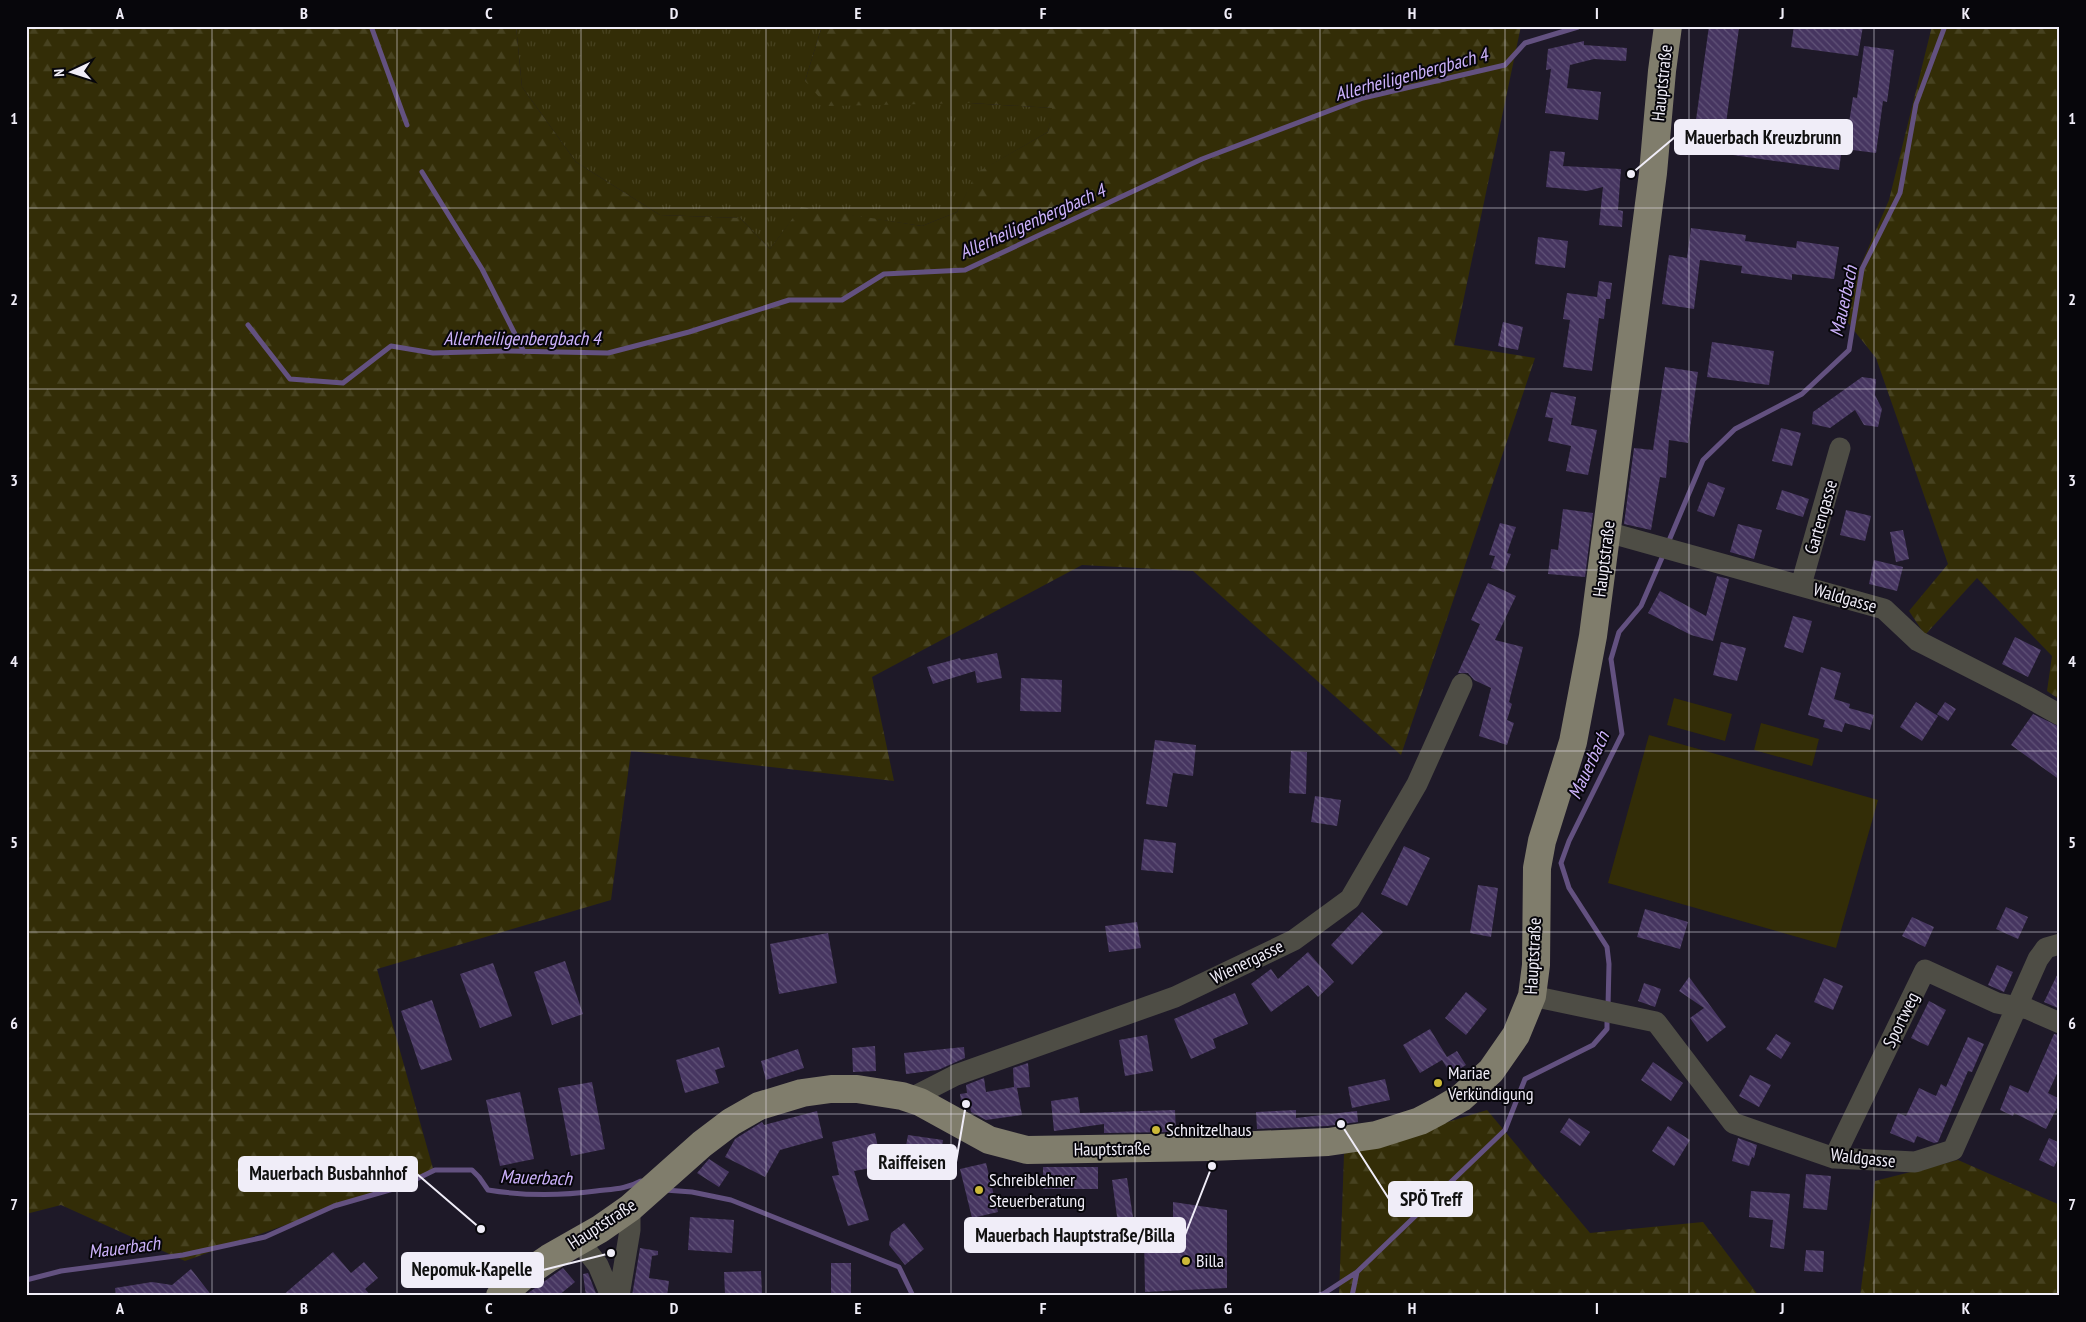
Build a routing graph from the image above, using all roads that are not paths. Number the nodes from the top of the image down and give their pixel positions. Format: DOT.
graph roads {
  1 [pos="1668,26"];
  2 [pos="1840,448"];
  3 [pos="1607,532"];
  4 [pos="1801,586"];
  5 [pos="1462,684"];
  6 [pos="2060,715"];
  7 [pos="2060,944"];
  8 [pos="1532,996"];
  9 [pos="2016,1006"];
  10 [pos="2060,1023"];
  11 [pos="911,1098"];
  12 [pos="1834,1158"];
  13 [pos="630,1208"];
  14 [pos="578,1241"];
  15 [pos="500,1296"];
  16 [pos="611,1296"];
  17 [pos="619,1296"];
  1 -- 3 [label="main road, Hauptstraße"];
  2 -- 4 [label="street, Gartengasse"];
  3 -- 4 [label="street, Waldgasse"];
  3 -- 8 [label="main road, Hauptstraße"];
  4 -- 6 [label="street, Waldgasse"];
  5 -- 11 [label="street, Wienergasse"];
  7 -- 9 [label="street, Waldgasse"];
  8 -- 11 [label="main road, Hauptstraße"];
  8 -- 12 [label="street, Waldgasse"];
  9 -- 10 [label="street"];
  9 -- 12 [label="street, Waldgasse"];
  9 -- 12 [label="street, Sportweg"];
  11 -- 13 [label="main road, Hauptstraße"];
  13 -- 14 [label="main road, Hauptstraße"];
  13 -- 17 [label="street"];
  14 -- 15 [label="main road, Hauptstraße"];
  14 -- 16 [label="street"];
}
